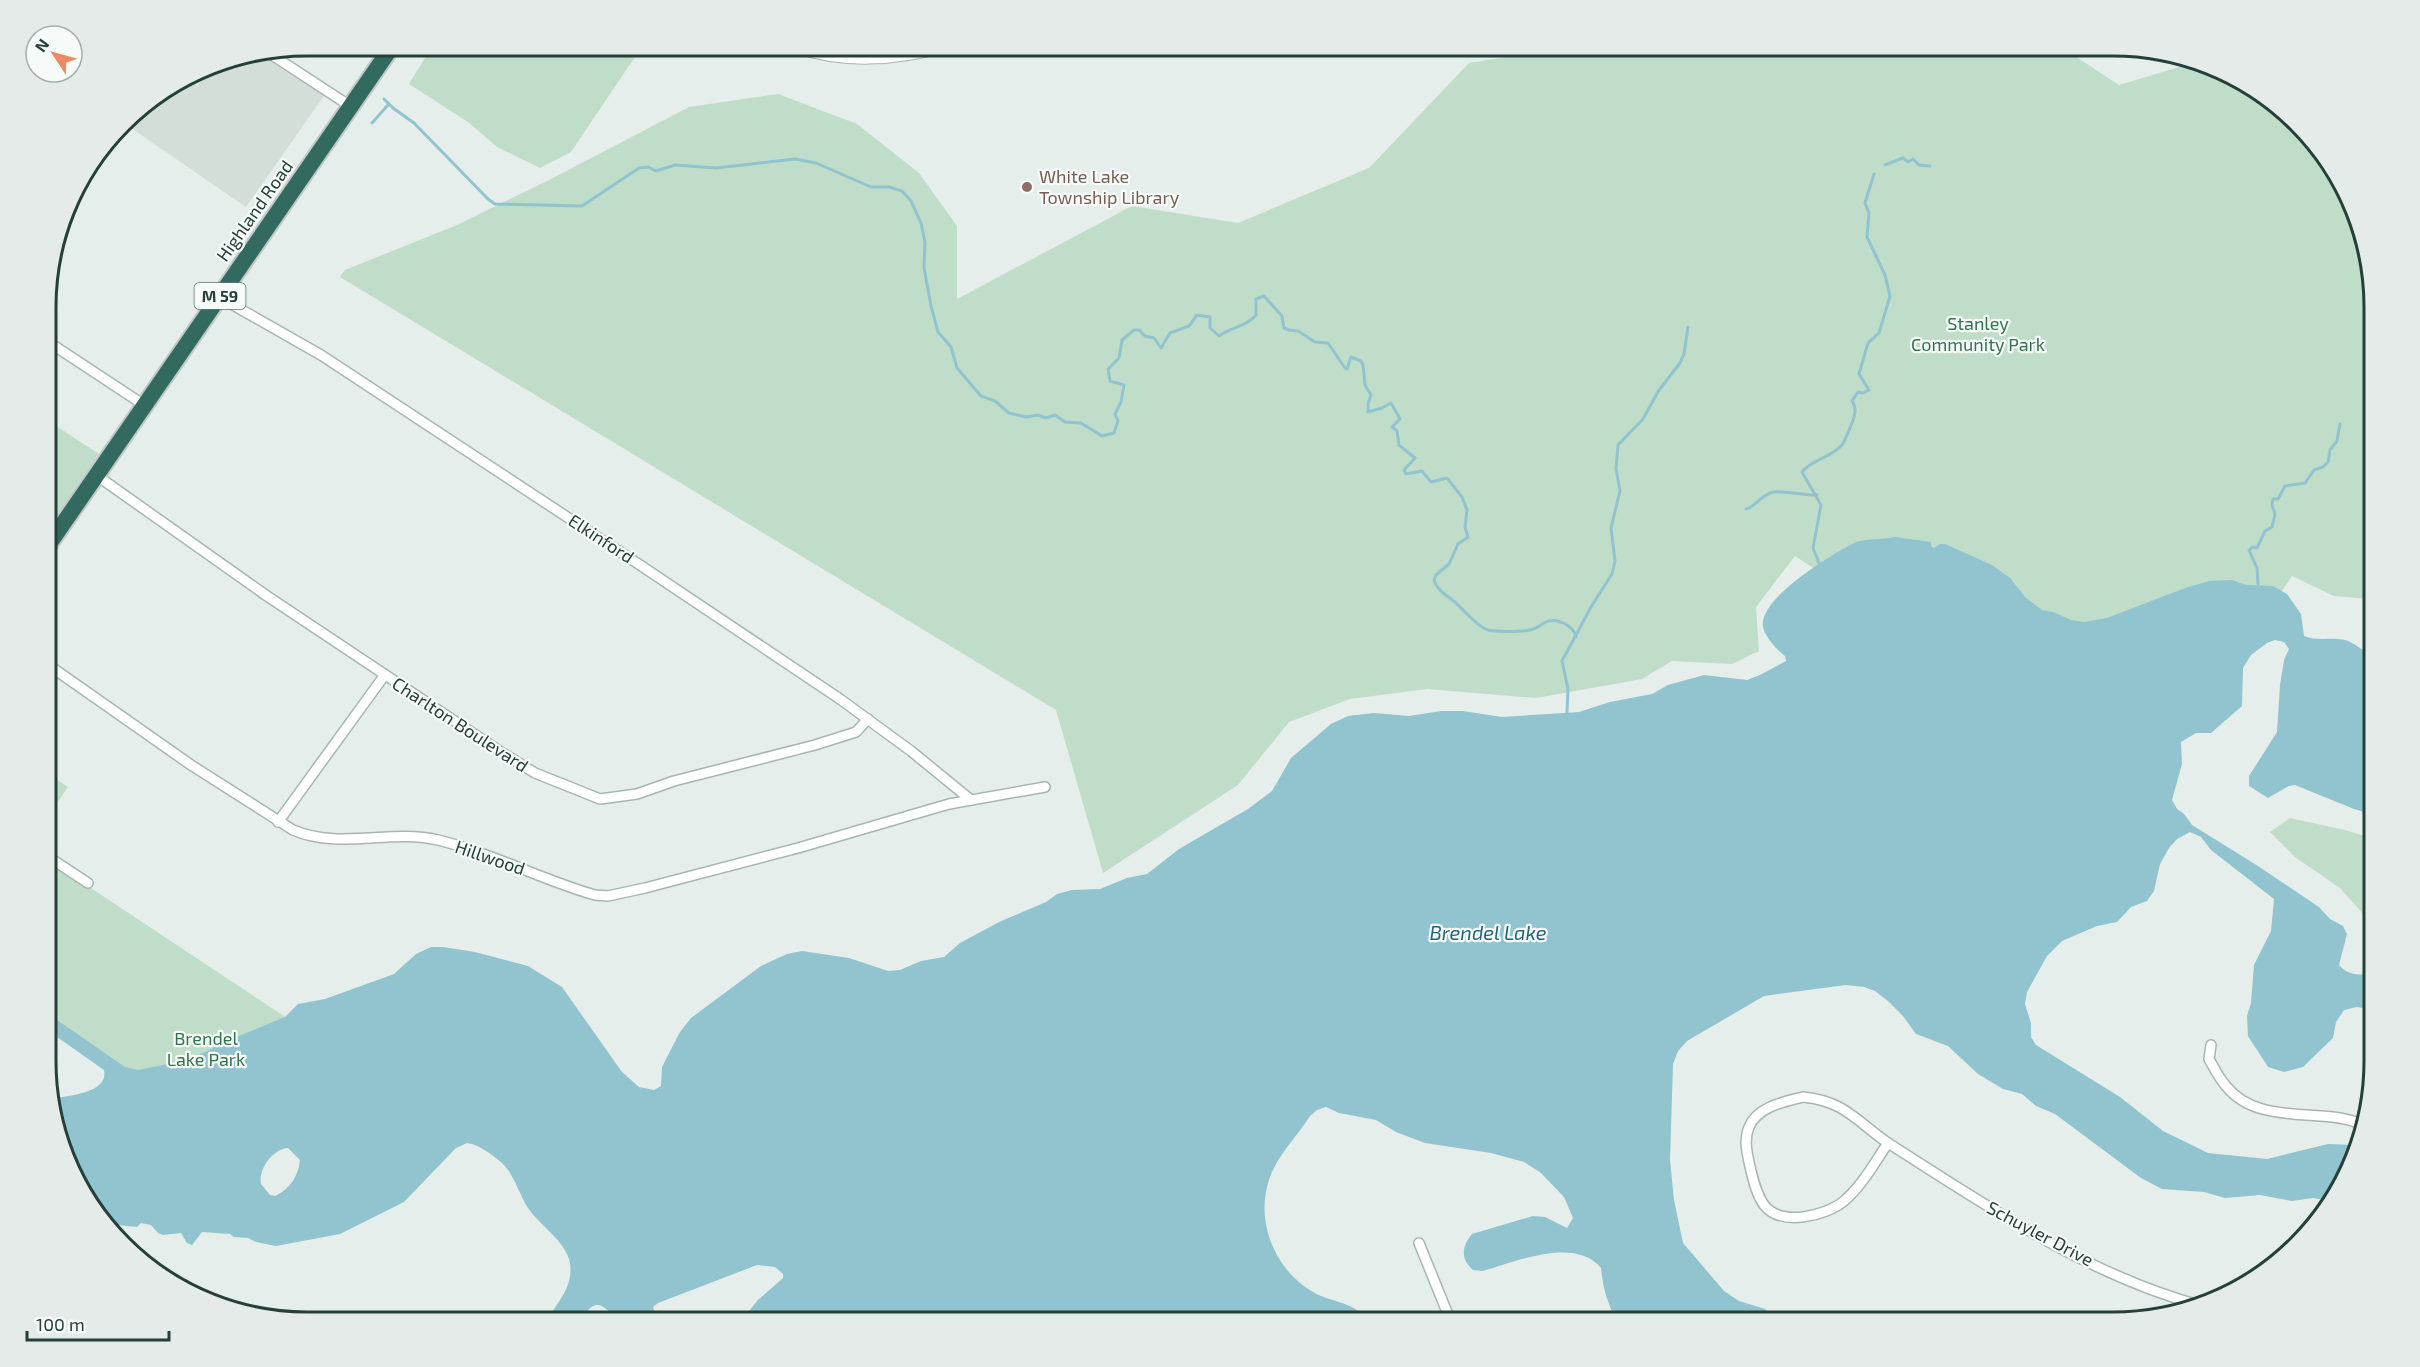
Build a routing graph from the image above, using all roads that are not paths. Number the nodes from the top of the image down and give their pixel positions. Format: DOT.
graph roads {
  1 [pos="385,56"];
  2 [pos="277,58"];
  3 [pos="350,106"];
  4 [pos="219,297"];
  5 [pos="56,347"];
  6 [pos="144,405"];
  7 [pos="96,475"];
  8 [pos="56,534"];
  9 [pos="56,670"];
  10 [pos="384,676"];
  11 [pos="868,719"];
  12 [pos="1046,787"];
  13 [pos="970,800"];
  14 [pos="278,822"];
  15 [pos="56,862"];
  16 [pos="88,883"];
  17 [pos="2211,1045"];
  18 [pos="2357,1122"];
  19 [pos="1888,1143"];
  20 [pos="1419,1243"];
  21 [pos="2184,1301"];
  22 [pos="1447,1312"];
  1 -- 3 [label="highway, Highland Road / M 59"];
  2 -- 3 [label="street"];
  3 -- 4 [label="highway, Highland Road / M 59"];
  4 -- 6 [label="highway, Highland Road / M 59"];
  4 -- 11 [label="street, Elkinford"];
  5 -- 6 [label="street"];
  6 -- 7 [label="highway, Highland Road / M 59"];
  7 -- 8 [label="highway, Highland Road / M 59"];
  7 -- 10 [label="street, Charlton Boulevard"];
  9 -- 14 [label="street, Hillwood"];
  10 -- 11 [label="street, Charlton Boulevard"];
  10 -- 14 [label="street"];
  11 -- 13 [label="street, Elkinford"];
  12 -- 13 [label="street, Hillwood"];
  13 -- 14 [label="street, Hillwood"];
  15 -- 16 [label="street"];
  17 -- 18 [label="street"];
  19 -- 19 [label="street, Schuyler Drive"];
  19 -- 21 [label="street, Schuyler Drive"];
  20 -- 22 [label="street"];
}
